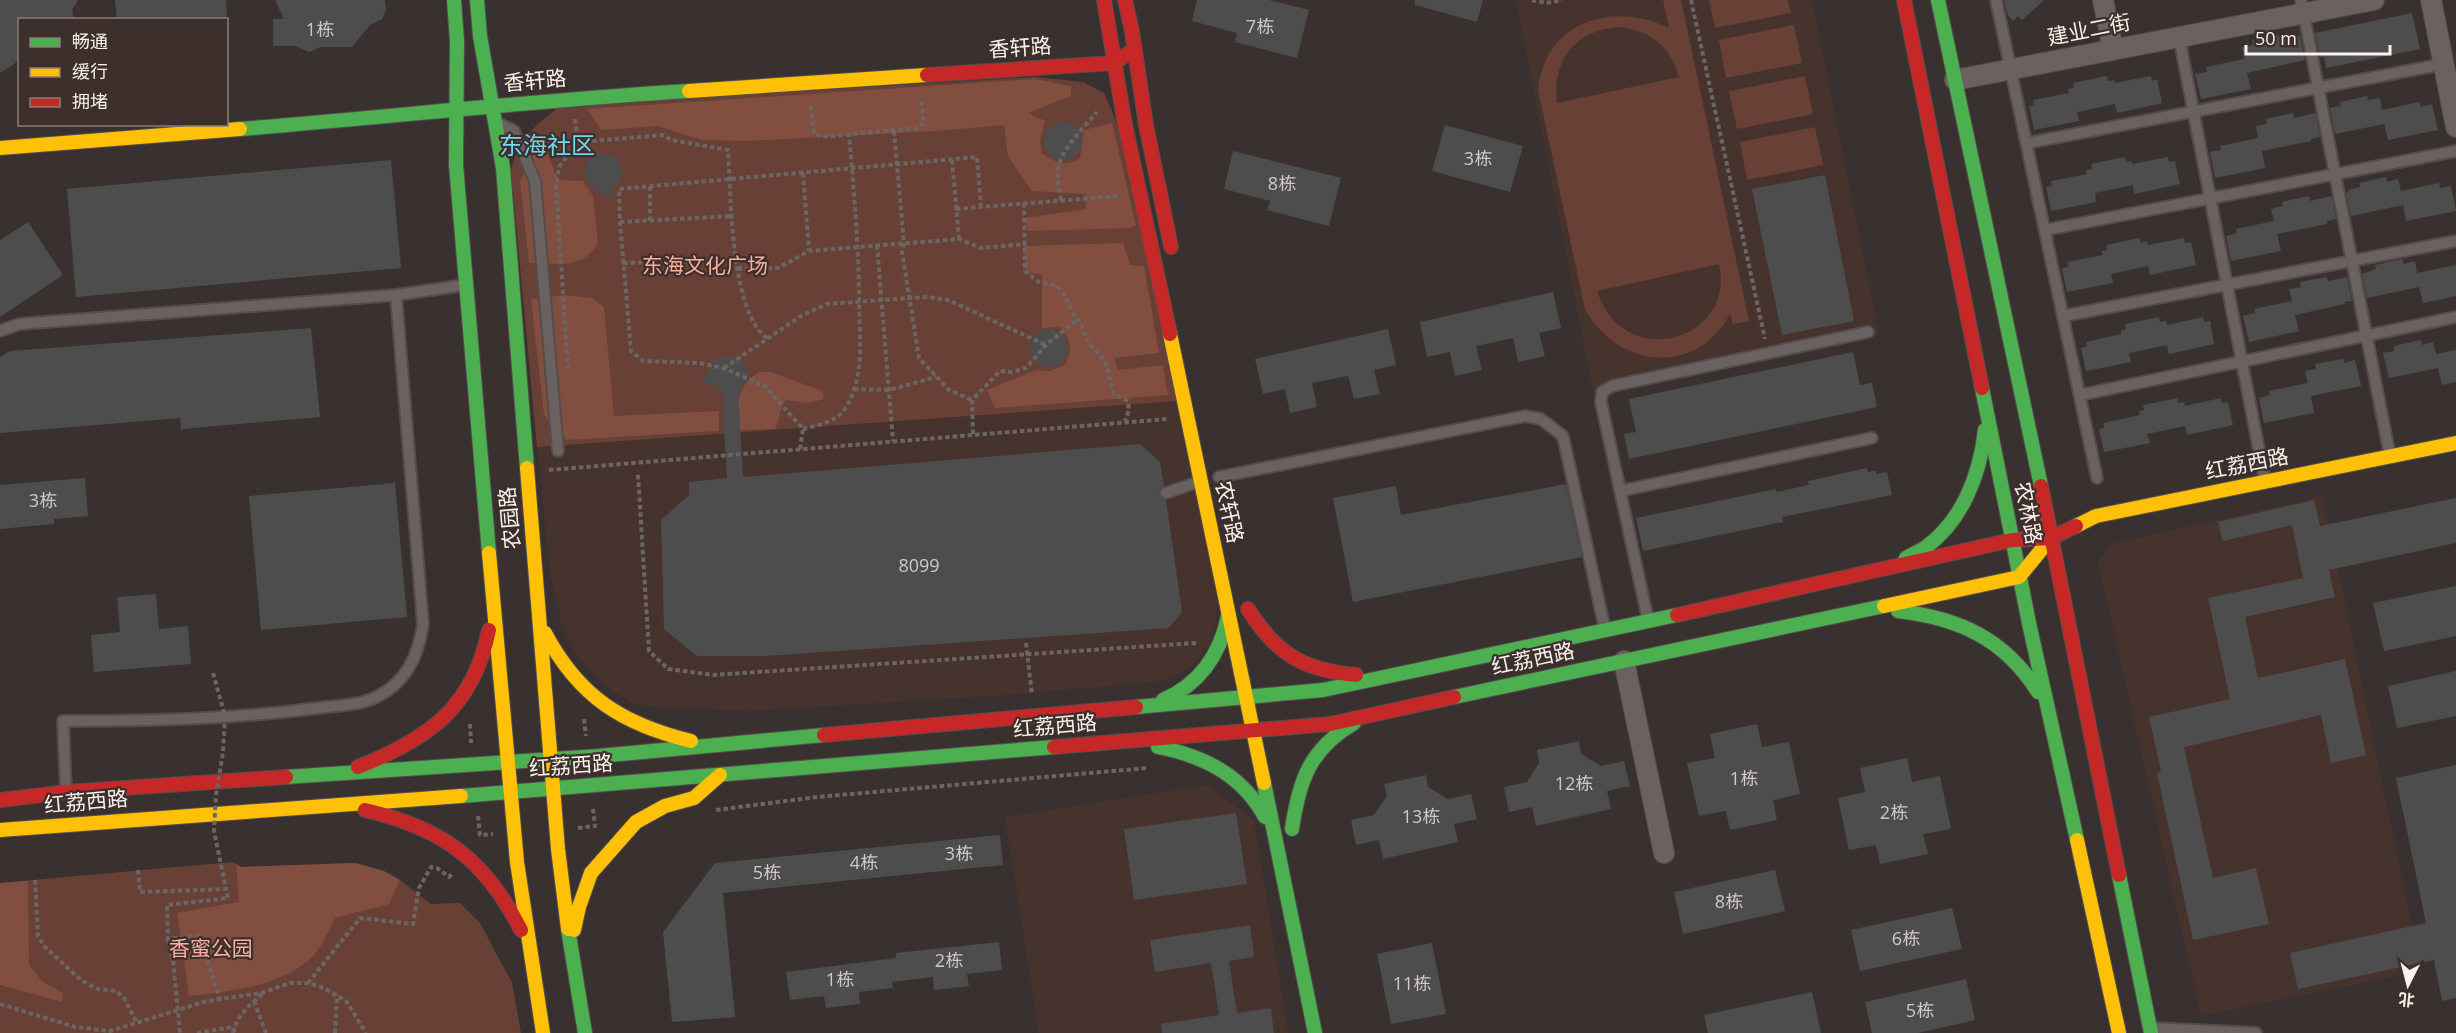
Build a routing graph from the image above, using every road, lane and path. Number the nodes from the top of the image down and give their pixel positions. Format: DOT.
graph roads {
  1 [pos="454,0"];
  2 [pos="477,0"];
  3 [pos="1104,0"];
  4 [pos="1125,0"];
  5 [pos="1532,0"];
  6 [pos="1563,0"];
  7 [pos="1691,0"];
  8 [pos="1904,0"];
  9 [pos="1938,0"];
  10 [pos="1996,0"];
  11 [pos="2103,0"];
  12 [pos="2374,0"];
  13 [pos="2431,0"];
  14 [pos="2303,7"];
  15 [pos="2179,37"];
  16 [pos="1111,44"];
  17 [pos="1094,46"];
  18 [pos="1133,50"];
  19 [pos="2113,50"];
  20 [pos="1114,63"];
  21 [pos="2444,64"];
  22 [pos="2011,69"];
  23 [pos="920,75"];
  24 [pos="1955,80"];
  25 [pos="809,83"];
  26 [pos="2318,87"];
  27 [pos="473,89"];
  28 [pos="572,99"];
  29 [pos="492,106"];
  30 [pos="456,110"];
  31 [pos="2194,111"];
  32 [pos="1097,112"];
  33 [pos="495,122"];
  34 [pos="2456,127"];
  35 [pos="894,131"];
  36 [pos="849,135"];
  37 [pos="578,142"];
  38 [pos="2027,143"];
  39 [pos="0,148"];
  40 [pos="2456,151"];
  41 [pos="952,160"];
  42 [pos="897,164"];
  43 [pos="852,168"];
  44 [pos="803,173"];
  45 [pos="2335,175"];
  46 [pos="730,179"];
  47 [pos="650,186"];
  48 [pos="1127,195"];
  49 [pos="2210,198"];
  50 [pos="1061,200"];
  51 [pos="1024,203"];
  52 [pos="981,207"];
  53 [pos="956,209"];
  54 [pos="733,216"];
  55 [pos="650,220"];
  56 [pos="620,222"];
  57 [pos="2045,230"];
  58 [pos="958,239"];
  59 [pos="2456,241"];
  60 [pos="904,243"];
  61 [pos="1026,244"];
  62 [pos="877,245"];
  63 [pos="859,247"];
  64 [pos="809,251"];
  65 [pos="736,260"];
  66 [pos="2352,260"];
  67 [pos="623,263"];
  68 [pos="1175,266"];
  69 [pos="2227,284"];
  70 [pos="466,285"];
  71 [pos="396,295"];
  72 [pos="909,298"];
  73 [pos="882,301"];
  74 [pos="859,302"];
  75 [pos="2063,316"];
  76 [pos="2456,317"];
  77 [pos="1078,319"];
  78 [pos="0,331"];
  79 [pos="1868,332"];
  80 [pos="2366,336"];
  81 [pos="767,338"];
  82 [pos="1046,345"];
  83 [pos="1767,352"];
  84 [pos="2242,361"];
  85 [pos="723,368"];
  86 [pos="568,372"];
  87 [pos="936,377"];
  88 [pos="854,389"];
  89 [pos="889,390"];
  90 [pos="2080,395"];
  91 [pos="972,400"];
  92 [pos="1986,407"];
  93 [pos="1170,419"];
  94 [pos="1125,421"];
  95 [pos="802,429"];
  96 [pos="973,434"];
  97 [pos="1872,438"];
  98 [pos="893,441"];
  99 [pos="2456,443"];
  100 [pos="800,449"];
  101 [pos="558,451"];
  102 [pos="2390,456"];
  103 [pos="527,472"];
  104 [pos="638,475"];
  105 [pos="1219,476"];
  106 [pos="2097,478"];
  107 [pos="1201,481"];
  108 [pos="2265,482"];
  109 [pos="1620,491"];
  110 [pos="1166,493"];
  111 [pos="2051,538"];
  112 [pos="2012,540"];
  113 [pos="1872,571"];
  114 [pos="2019,577"];
  115 [pos="493,604"];
  116 [pos="1229,611"];
  117 [pos="1860,611"];
  118 [pos="539,620"];
  119 [pos="1648,621"];
  120 [pos="1605,630"];
  121 [pos="1255,640"];
  122 [pos="1026,643"];
  123 [pos="1197,643"];
  124 [pos="1028,655"];
  125 [pos="1624,661"];
  126 [pos="213,673"];
  127 [pos="1394,674"];
  128 [pos="1246,697"];
  129 [pos="1146,706"];
  130 [pos="1269,712"];
  131 [pos="1370,715"];
  132 [pos="1035,716"];
  133 [pos="2050,718"];
  134 [pos="1252,730"];
  135 [pos="1117,742"];
  136 [pos="714,746"];
  137 [pos="551,760"];
  138 [pos="508,763"];
  139 [pos="1158,768"];
  140 [pos="720,775"];
  141 [pos="553,788"];
  142 [pos="337,790"];
  143 [pos="66,792"];
  144 [pos="510,792"];
  145 [pos="0,793"];
  146 [pos="1286,797"];
  147 [pos="28,798"];
  148 [pos="0,800"];
  149 [pos="710,810"];
  150 [pos="30,827"];
  151 [pos="0,830"];
  152 [pos="0,836"];
  153 [pos="1274,836"];
  154 [pos="1664,853"];
  155 [pos="467,857"];
  156 [pos="138,870"];
  157 [pos="35,880"];
  158 [pos="226,889"];
  159 [pos="168,939"];
  160 [pos="530,948"];
  161 [pos="570,950"];
  162 [pos="308,983"];
  163 [pos="262,993"];
  164 [pos="337,994"];
  165 [pos="220,999"];
  166 [pos="254,1001"];
  167 [pos="0,1004"];
  168 [pos="137,1023"];
  169 [pos="2150,1030"];
  170 [pos="180,1033"];
  171 [pos="197,1033"];
  172 [pos="234,1033"];
  173 [pos="266,1033"];
  174 [pos="335,1033"];
  175 [pos="366,1033"];
  176 [pos="543,1033"];
  177 [pos="585,1033"];
  178 [pos="1315,1033"];
  179 [pos="2118,1033"];
  180 [pos="2256,1033"];
  1 -- 27 [label="main road, 农园路"];
  2 -- 27 [label="main road, 农园路"];
  3 -- 16 [label="main road, 农轩路"];
  4 -- 18 [label="main road"];
  5 -- 6 [label="path"];
  7 -- 83 [label="path"];
  8 -- 92 [label="main road, 农林路"];
  9 -- 24 [label="main road, 农林路"];
  10 -- 22 [label="lane"];
  11 -- 19 [label="street"];
  12 -- 14 [label="street, 建业二街"];
  13 -- 21 [label="street"];
  14 -- 15 [label="street, 建业二街"];
  14 -- 26 [label="lane"];
  15 -- 19 [label="street, 建业二街"];
  15 -- 31 [label="lane"];
  16 -- 17 [label="main road"];
  16 -- 18 [label="main road"];
  16 -- 20 [label="main road, 农轩路"];
  18 -- 20 [label="main road"];
  18 -- 68 [label="main road"];
  19 -- 22 [label="street, 建业二街"];
  20 -- 23 [label="main road, 香轩路"];
  20 -- 107 [label="main road, 农轩路"];
  21 -- 26 [label="lane"];
  21 -- 34 [label="street"];
  22 -- 24 [label="street, 建业二街"];
  22 -- 38 [label="lane"];
  23 -- 25 [label="main road, 香轩路"];
  23 -- 35 [label="path"];
  24 -- 111 [label="main road, 农林路"];
  25 -- 28 [label="main road, 香轩路"];
  25 -- 36 [label="path"];
  26 -- 31 [label="lane"];
  26 -- 45 [label="lane"];
  27 -- 29 [label="main road, 农园路"];
  27 -- 30 [label="main road, 农园路"];
  28 -- 29 [label="main road, 香轩路"];
  28 -- 37 [label="path"];
  29 -- 30 [label="main road, 香轩路"];
  29 -- 33 [label="main road, 农园路"];
  30 -- 39 [label="main road, 香轩路"];
  30 -- 70 [label="main road, 农园路"];
  31 -- 38 [label="lane"];
  31 -- 49 [label="lane"];
  32 -- 50 [label="path"];
  33 -- 101 [label="lane"];
  33 -- 103 [label="main road, 农园路"];
  35 -- 36 [label="path"];
  35 -- 42 [label="path"];
  36 -- 43 [label="path"];
  37 -- 46 [label="path"];
  37 -- 86 [label="path"];
  38 -- 57 [label="lane"];
  40 -- 45 [label="lane"];
  41 -- 42 [label="path"];
  41 -- 52 [label="path"];
  41 -- 53 [label="path"];
  42 -- 43 [label="path"];
  42 -- 60 [label="path"];
  43 -- 44 [label="path"];
  43 -- 63 [label="path"];
  44 -- 46 [label="path"];
  44 -- 64 [label="path"];
  45 -- 49 [label="lane"];
  45 -- 66 [label="lane"];
  46 -- 47 [label="path"];
  46 -- 54 [label="path"];
  47 -- 55 [label="path"];
  47 -- 56 [label="path"];
  48 -- 50 [label="path"];
  49 -- 57 [label="lane"];
  49 -- 69 [label="lane"];
  50 -- 51 [label="path"];
  51 -- 52 [label="path"];
  51 -- 61 [label="path"];
  52 -- 53 [label="path"];
  53 -- 58 [label="path"];
  54 -- 55 [label="path"];
  54 -- 65 [label="path"];
  55 -- 56 [label="path"];
  56 -- 67 [label="path"];
  57 -- 75 [label="lane"];
  58 -- 60 [label="path"];
  58 -- 61 [label="path"];
  59 -- 66 [label="lane"];
  60 -- 62 [label="path"];
  60 -- 72 [label="path"];
  61 -- 77 [label="path"];
  62 -- 63 [label="path"];
  62 -- 73 [label="path"];
  63 -- 64 [label="path"];
  63 -- 74 [label="path"];
  64 -- 65 [label="path"];
  65 -- 67 [label="path"];
  65 -- 81 [label="path"];
  66 -- 69 [label="lane"];
  66 -- 80 [label="lane"];
  67 -- 85 [label="path"];
  69 -- 75 [label="lane"];
  69 -- 84 [label="lane"];
  70 -- 71 [label="lane"];
  70 -- 115 [label="main road, 农园路"];
  71 -- 78 [label="lane"];
  71 -- 143 [label="lane"];
  72 -- 73 [label="path"];
  72 -- 82 [label="path"];
  72 -- 87 [label="path"];
  73 -- 74 [label="path"];
  73 -- 89 [label="path"];
  74 -- 81 [label="path"];
  74 -- 88 [label="path"];
  75 -- 90 [label="lane"];
  76 -- 80 [label="lane"];
  77 -- 82 [label="path"];
  77 -- 94 [label="path"];
  79 -- 83 [label="lane"];
  80 -- 84 [label="lane"];
  80 -- 102 [label="lane"];
  81 -- 85 [label="path"];
  82 -- 91 [label="path"];
  83 -- 109 [label="lane"];
  84 -- 90 [label="lane"];
  84 -- 108 [label="lane"];
  85 -- 95 [label="path"];
  87 -- 89 [label="path"];
  87 -- 91 [label="path"];
  88 -- 89 [label="path"];
  88 -- 95 [label="path"];
  89 -- 98 [label="path"];
  90 -- 106 [label="lane"];
  91 -- 96 [label="path"];
  92 -- 112 [label="main road, 农林路"];
  92 -- 113 [label="main road"];
  93 -- 94 [label="path"];
  94 -- 96 [label="path"];
  95 -- 100 [label="path"];
  96 -- 98 [label="path"];
  97 -- 109 [label="lane"];
  98 -- 100 [label="path"];
  99 -- 102 [label="main road, 红荔西路"];
  100 -- 103 [label="path"];
  102 -- 108 [label="main road, 红荔西路"];
  103 -- 118 [label="main road, 农园路"];
  104 -- 124 [label="path"];
  105 -- 107 [label="main road"];
  105 -- 120 [label="lane"];
  107 -- 110 [label="lane"];
  107 -- 116 [label="main road, 农轩路"];
  108 -- 111 [label="main road, 红荔西路"];
  109 -- 119 [label="lane"];
  111 -- 112 [label="main road, 红荔西路"];
  111 -- 114 [label="main road, 红荔西路"];
  111 -- 169 [label="main road, 农林路"];
  112 -- 113 [label="main road, 红荔西路"];
  112 -- 114 [label="main road, 农林路"];
  113 -- 119 [label="main road, 红荔西路"];
  114 -- 117 [label="main road, 红荔西路"];
  114 -- 133 [label="main road, 农林路"];
  115 -- 138 [label="main road, 农园路"];
  115 -- 142 [label="main road"];
  116 -- 128 [label="main road, 农轩路"];
  116 -- 129 [label="main road"];
  117 -- 125 [label="main road, 红荔西路"];
  117 -- 133 [label="main road"];
  118 -- 136 [label="main road"];
  118 -- 137 [label="main road, 农园路"];
  119 -- 120 [label="main road, 红荔西路"];
  120 -- 127 [label="main road, 红荔西路"];
  121 -- 127 [label="main road"];
  122 -- 124 [label="path"];
  123 -- 124 [label="path"];
  124 -- 132 [label="path"];
  125 -- 131 [label="main road, 红荔西路"];
  125 -- 154 [label="street"];
  126 -- 158 [label="path, bridge"];
  127 -- 130 [label="main road, 红荔西路"];
  128 -- 129 [label="main road, 红荔西路"];
  128 -- 130 [label="main road, 红荔西路"];
  128 -- 134 [label="main road, 农轩路"];
  129 -- 132 [label="main road, 红荔西路"];
  130 -- 131 [label="main road, 红荔西路"];
  130 -- 134 [label="main road, 红荔西路"];
  131 -- 146 [label="main road"];
  132 -- 136 [label="main road, 红荔西路"];
  133 -- 179 [label="main road, 农林路"];
  134 -- 135 [label="main road, 红荔西路"];
  134 -- 153 [label="main road, 农轩路"];
  135 -- 140 [label="main road, 红荔西路"];
  135 -- 153 [label="main road"];
  136 -- 137 [label="main road, 红荔西路"];
  137 -- 138 [label="main road, 红荔西路"];
  137 -- 141 [label="main road, 农园路"];
  138 -- 142 [label="main road, 红荔西路"];
  138 -- 144 [label="main road, 农园路"];
  139 -- 149 [label="path"];
  140 -- 141 [label="main road, 红荔西路"];
  140 -- 161 [label="main road"];
  141 -- 144 [label="main road, 红荔西路"];
  141 -- 161 [label="main road, 农园路"];
  142 -- 143 [label="main road, 红荔西路"];
  142 -- 144 [label="main road, 红荔西路"];
  142 -- 150 [label="main road, 红荔西路"];
  142 -- 155 [label="main road"];
  143 -- 147 [label="main road, 红荔西路"];
  144 -- 160 [label="main road, 农园路"];
  145 -- 147 [label="main road, 红荔西路"];
  147 -- 148 [label="main road, 红荔西路"];
  150 -- 151 [label="main road, 红荔西路"];
  150 -- 152 [label="main road, 红荔西路"];
  153 -- 178 [label="main road, 农轩路"];
  155 -- 160 [label="main road"];
  155 -- 162 [label="path"];
  156 -- 158 [label="path"];
  157 -- 168 [label="path"];
  158 -- 159 [label="path"];
  159 -- 165 [label="path"];
  159 -- 170 [label="path, bridge"];
  160 -- 176 [label="main road, 农园路"];
  161 -- 177 [label="main road, 农园路"];
  162 -- 163 [label="path"];
  162 -- 164 [label="path"];
  163 -- 165 [label="path"];
  163 -- 166 [label="path"];
  164 -- 174 [label="path"];
  164 -- 175 [label="path"];
  165 -- 168 [label="path"];
  166 -- 172 [label="path"];
  166 -- 173 [label="path"];
  167 -- 168 [label="path"];
  169 -- 179 [label="street"];
  169 -- 180 [label="lane"];
  171 -- 172 [label="path, bridge"];
}
